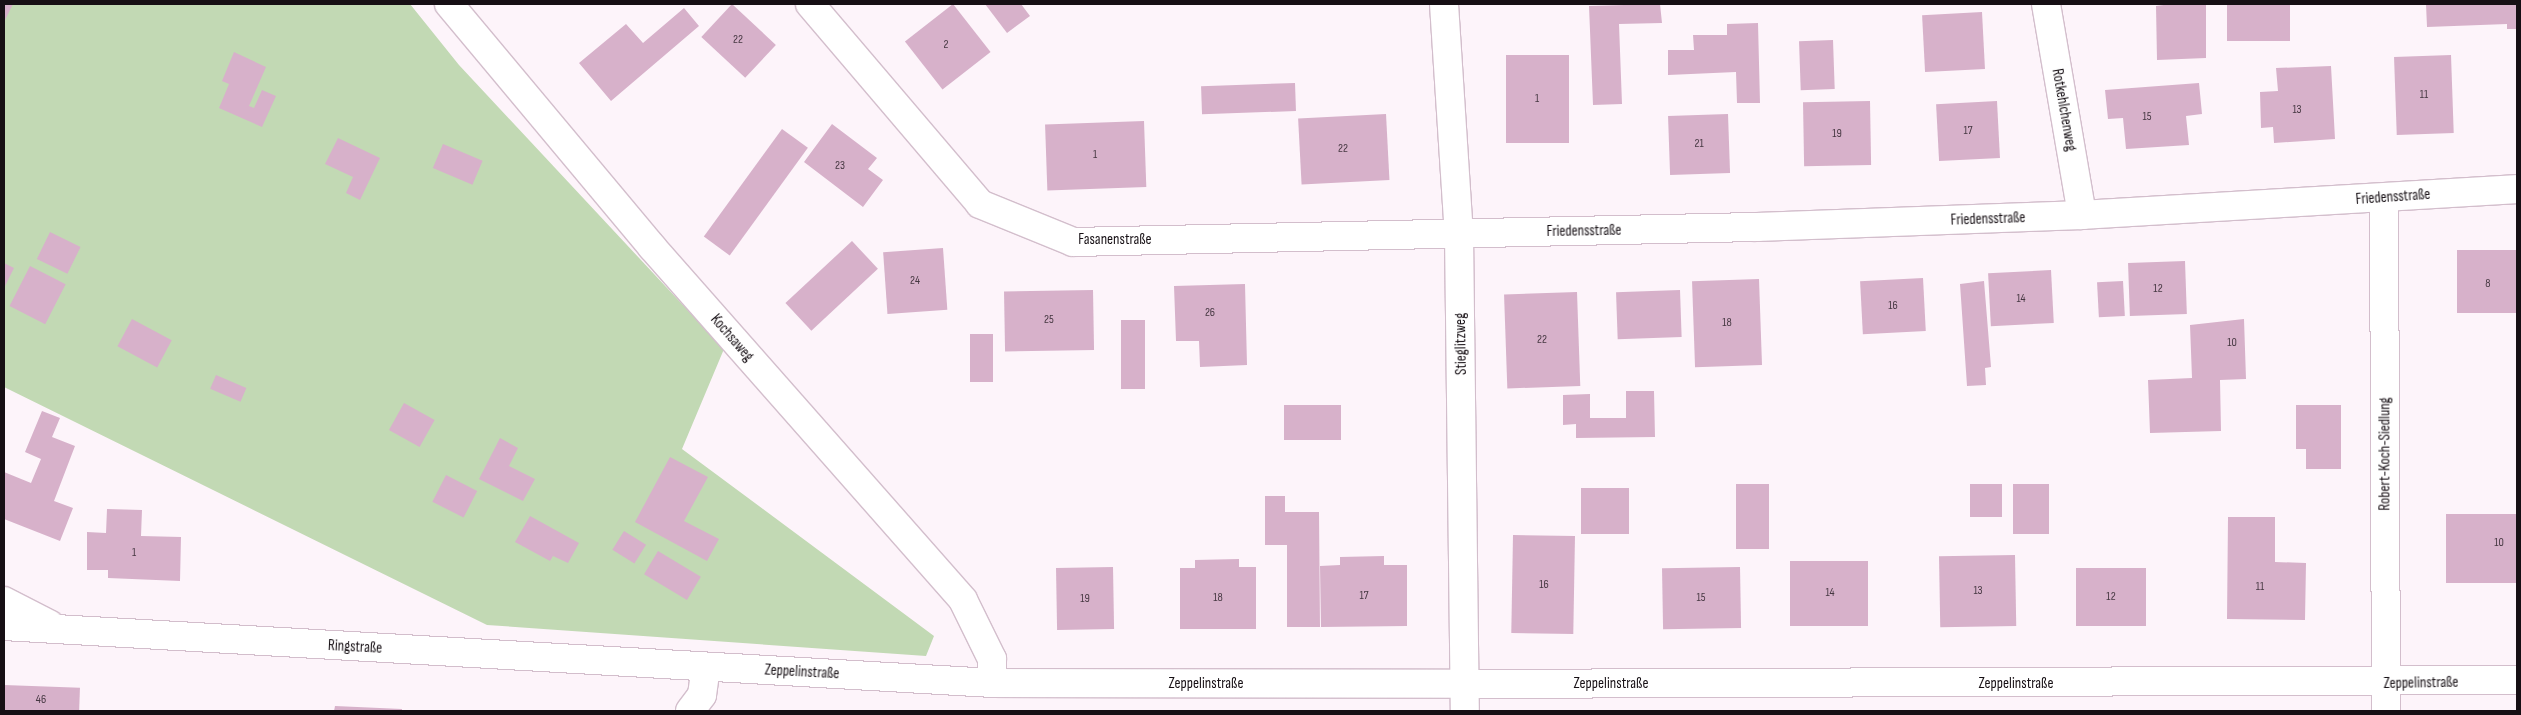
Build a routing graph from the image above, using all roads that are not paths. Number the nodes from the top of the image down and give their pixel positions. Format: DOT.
graph roads {
  1 [pos="449,4"];
  2 [pos="810,4"];
  3 [pos="1444,4"];
  4 [pos="2046,4"];
  5 [pos="2517,188"];
  6 [pos="2384,198"];
  7 [pos="2082,216"];
  8 [pos="1459,234"];
  9 [pos="4,601"];
  10 [pos="4,626"];
  11 [pos="60,629"];
  12 [pos="706,667"];
  13 [pos="2517,680"];
  14 [pos="992,683"];
  15 [pos="1464,684"];
  16 [pos="2386,684"];
  17 [pos="690,711"];
  18 [pos="1465,711"];
  19 [pos="2386,711"];
  1 -- 14 [label="street, Kochsaweg"];
  2 -- 8 [label="street, Fasanenstraße"];
  3 -- 8 [label="street, Stieglitzweg"];
  4 -- 7 [label="street, Rotkehlchenweg"];
  5 -- 6 [label="street, Friedensstraße"];
  6 -- 7 [label="street, Friedensstraße"];
  6 -- 16 [label="street, Robert-Koch-Siedlung"];
  7 -- 8 [label="street, Friedensstraße"];
  8 -- 15 [label="street, Stieglitzweg"];
  9 -- 11 [label="street"];
  10 -- 11 [label="street, Ringstraße"];
  11 -- 12 [label="street, Ringstraße"];
  12 -- 14 [label="street, Zeppelinstraße"];
  12 -- 17 [label="street"];
  13 -- 16 [label="street, Zeppelinstraße"];
  14 -- 15 [label="street, Zeppelinstraße"];
  15 -- 16 [label="street, Zeppelinstraße"];
  15 -- 18 [label="street, Stieglitzweg"];
  16 -- 19 [label="street, Robert-Koch-Siedlung"];
}
